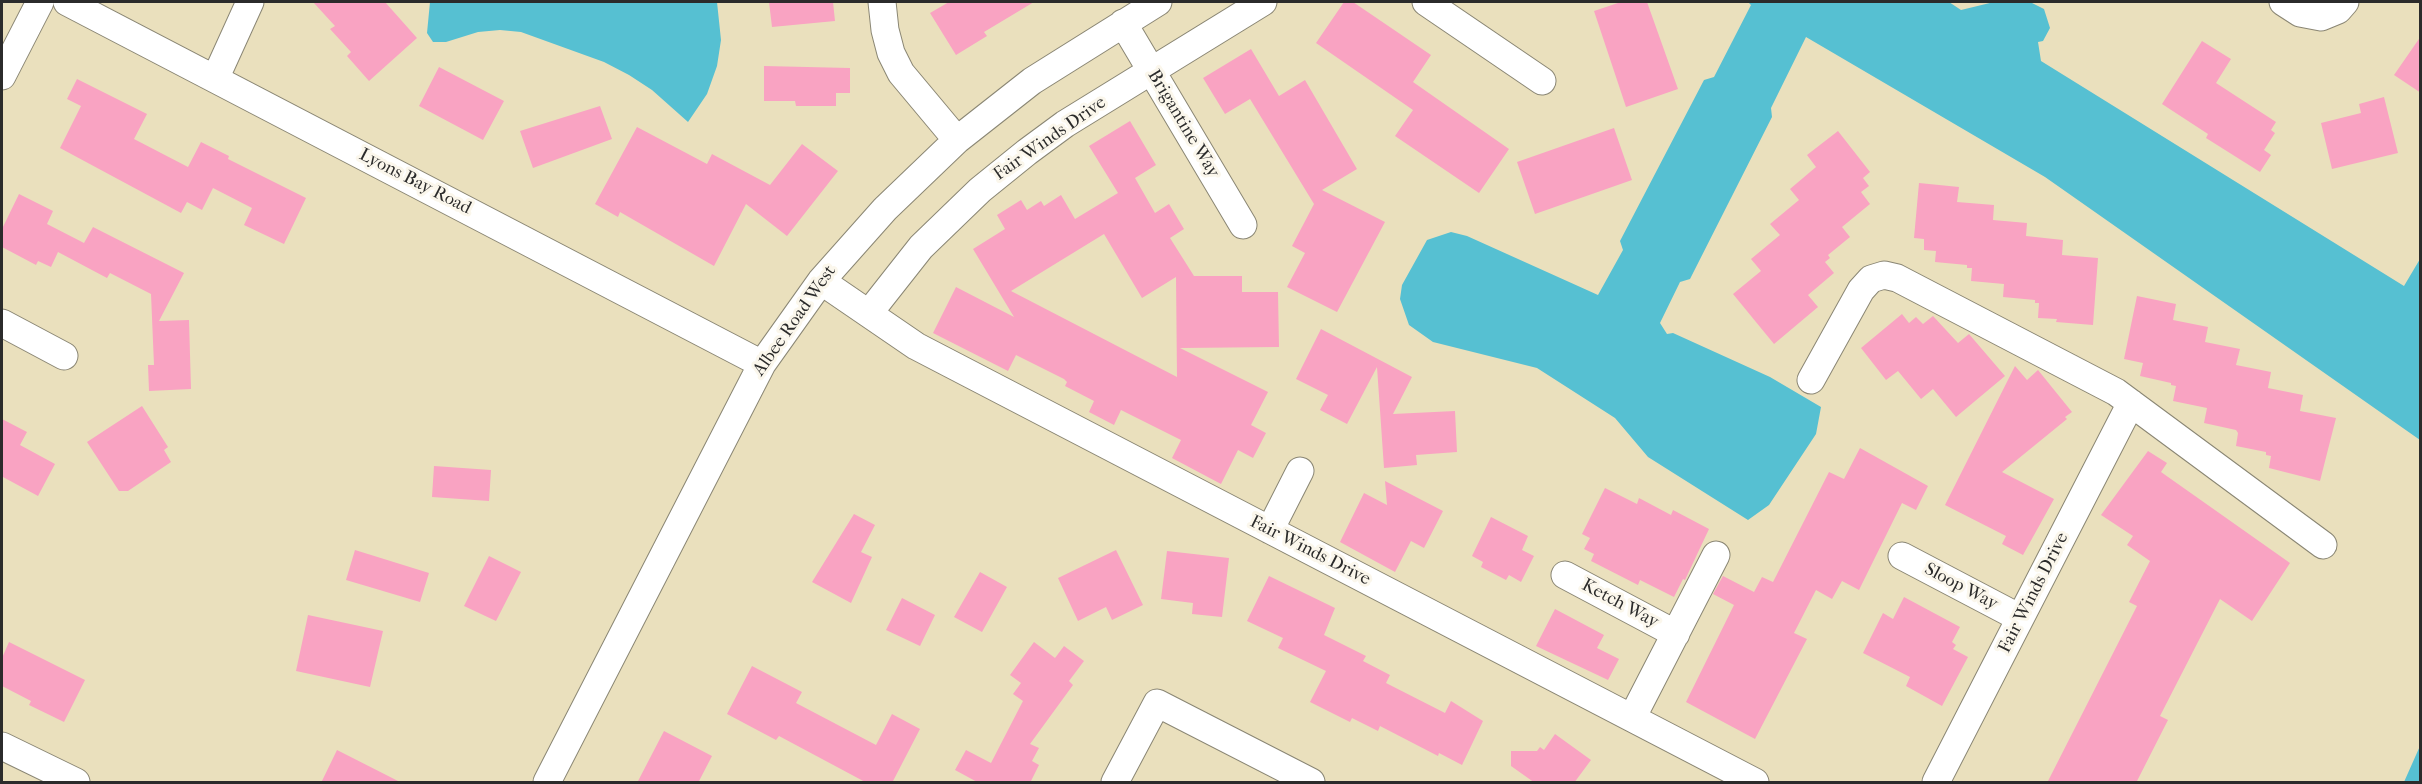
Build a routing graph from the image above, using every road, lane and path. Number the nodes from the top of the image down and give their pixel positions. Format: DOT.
graph roads {
  1 [pos="40,2"];
  2 [pos="67,2"];
  3 [pos="250,2"];
  4 [pos="882,2"];
  5 [pos="1158,2"];
  6 [pos="1263,2"];
  7 [pos="1426,2"];
  8 [pos="2283,2"];
  9 [pos="2345,2"];
  10 [pos="1123,23"];
  11 [pos="1152,71"];
  12 [pos="2,76"];
  13 [pos="215,79"];
  14 [pos="1542,81"];
  15 [pos="957,140"];
  16 [pos="1243,225"];
  17 [pos="821,281"];
  18 [pos="869,313"];
  19 [pos="2,323"];
  20 [pos="64,356"];
  21 [pos="762,364"];
  22 [pos="1811,380"];
  23 [pos="2132,403"];
  24 [pos="1300,471"];
  25 [pos="1270,530"];
  26 [pos="2323,545"];
  27 [pos="1716,555"];
  28 [pos="1902,556"];
  29 [pos="1565,575"];
  30 [pos="2020,618"];
  31 [pos="1676,634"];
  32 [pos="1632,717"];
  33 [pos="5,756"];
  34 [pos="76,783"];
  35 [pos="547,783"];
  36 [pos="1115,783"];
  37 [pos="1311,783"];
  38 [pos="1755,783"];
  39 [pos="1936,783"];
  1 -- 12 [label="street"];
  2 -- 13 [label="street, Lyons Bay Road"];
  3 -- 13 [label="street"];
  4 -- 15 [label="street"];
  5 -- 10 [label="street, Albee Road West"];
  6 -- 11 [label="street, Fair Winds Drive"];
  7 -- 14 [label="street"];
  8 -- 9 [label="street"];
  10 -- 11 [label="street, Brigantine Way"];
  10 -- 15 [label="street, Albee Road West"];
  11 -- 16 [label="street, Brigantine Way"];
  11 -- 18 [label="street, Fair Winds Drive"];
  13 -- 21 [label="street, Lyons Bay Road"];
  15 -- 17 [label="street, Albee Road West"];
  17 -- 18 [label="street, Fair Winds Drive"];
  17 -- 21 [label="street, Albee Road West"];
  18 -- 25 [label="street, Fair Winds Drive"];
  19 -- 20 [label="street"];
  21 -- 35 [label="street, Albee Road West"];
  22 -- 23 [label="street"];
  23 -- 26 [label="street"];
  23 -- 30 [label="street, Fair Winds Drive"];
  24 -- 25 [label="street"];
  25 -- 32 [label="street, Fair Winds Drive"];
  27 -- 31 [label="street, Ketch Way"];
  28 -- 30 [label="street, Sloop Way"];
  29 -- 31 [label="street, Ketch Way"];
  30 -- 39 [label="street, Fair Winds Drive"];
  31 -- 32 [label="street, Ketch Way"];
  32 -- 38 [label="street, Fair Winds Drive"];
  33 -- 34 [label="street"];
  36 -- 37 [label="street"];
}
